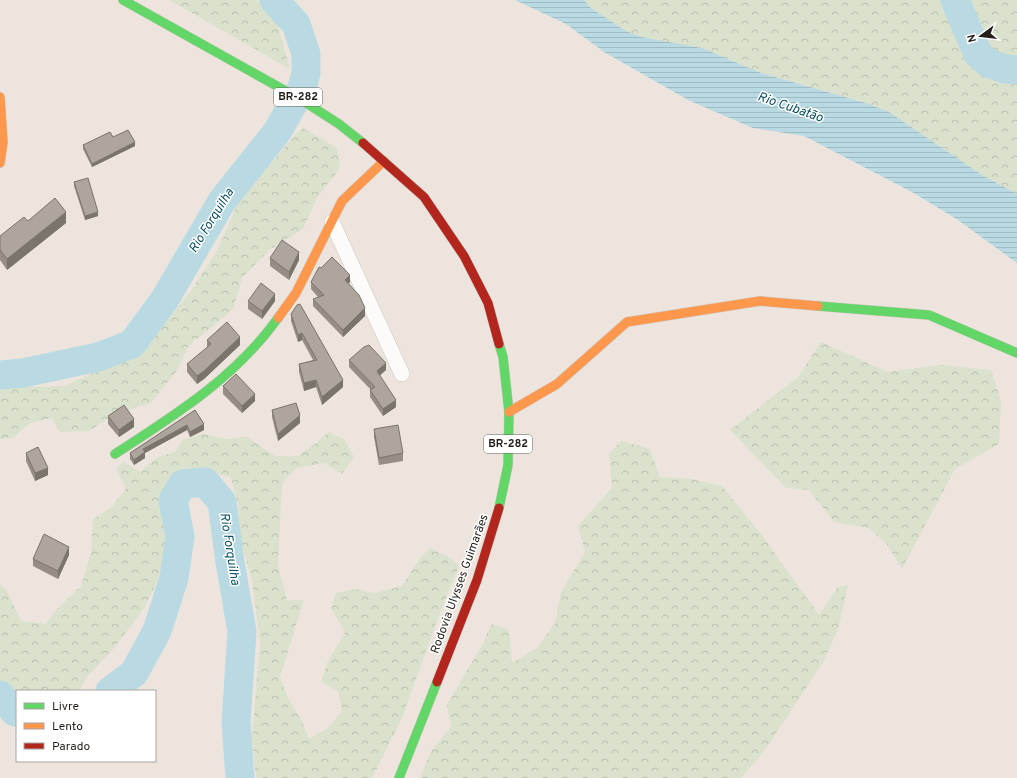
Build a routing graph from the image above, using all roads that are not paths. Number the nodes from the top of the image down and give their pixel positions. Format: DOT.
graph roads {
  1 [pos="123,0"];
  2 [pos="0,97"];
  3 [pos="384,161"];
  4 [pos="0,163"];
  5 [pos="332,222"];
  6 [pos="1017,353"];
  7 [pos="402,374"];
  8 [pos="509,412"];
  9 [pos="115,454"];
  10 [pos="399,778"];
  1 -- 3 [label="main road, Rodovia Ulysses Guimarães / BR-282"];
  2 -- 4 [label="main road"];
  3 -- 5 [label="main road"];
  3 -- 8 [label="main road, Rodovia Ulysses Guimarães / BR-282"];
  5 -- 7 [label="street"];
  5 -- 9 [label="main road"];
  6 -- 8 [label="main road"];
  8 -- 10 [label="main road, Rodovia Ulysses Guimarães / BR-282"];
}
